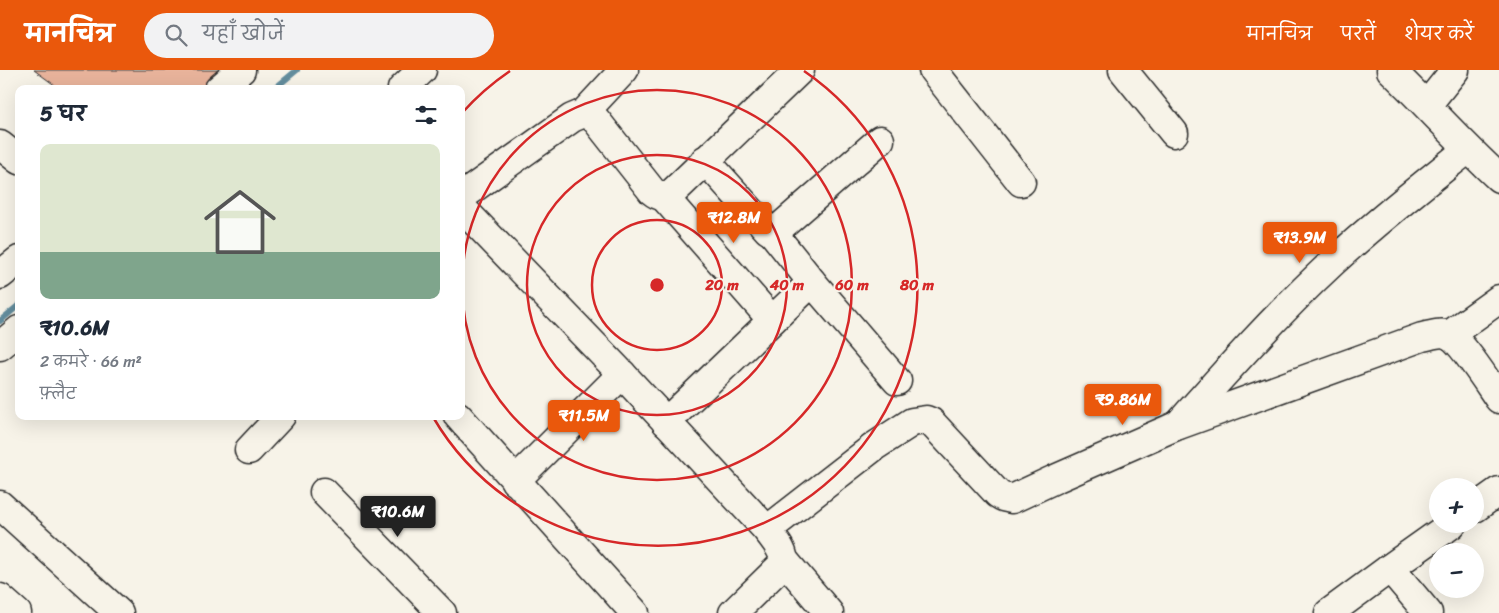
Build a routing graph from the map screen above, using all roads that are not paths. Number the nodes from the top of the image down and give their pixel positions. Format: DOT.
graph roads {
  1 [pos="241,70"];
  2 [pos="422,70"];
  3 [pos="624,70"];
  4 [pos="933,70"];
  5 [pos="1123,70"];
  6 [pos="1392,70"];
  7 [pos="1455,70"];
  8 [pos="798,71"];
  9 [pos="224,85"];
  10 [pos="406,85"];
  11 [pos="1427,105"];
  12 [pos="584,113"];
  13 [pos="1174,133"];
  14 [pos="880,140"];
  15 [pos="0,145"];
  16 [pos="1468,149"];
  17 [pos="15,157"];
  18 [pos="705,160"];
  19 [pos="1499,178"];
  20 [pos="1021,182"];
  21 [pos="465,194"];
  22 [pos="664,197"];
  23 [pos="465,211"];
  24 [pos="772,232"];
  25 [pos="15,263"];
  26 [pos="0,276"];
  27 [pos="812,282"];
  28 [pos="1499,299"];
  29 [pos="772,320"];
  30 [pos="15,333"];
  31 [pos="1449,335"];
  32 [pos="0,346"];
  33 [pos="622,374"];
  34 [pos="898,381"];
  35 [pos="1499,399"];
  36 [pos="277,420"];
  37 [pos="462,420"];
  38 [pos="666,422"];
  39 [pos="1176,426"];
  40 [pos="249,450"];
  41 [pos="515,481"];
  42 [pos="1499,491"];
  43 [pos="324,492"];
  44 [pos="1484,502"];
  45 [pos="0,505"];
  46 [pos="767,530"];
  47 [pos="1439,533"];
  48 [pos="784,560"];
  49 [pos="1390,568"];
  50 [pos="0,598"];
  51 [pos="17,613"];
  52 [pos="119,613"];
  53 [pos="442,613"];
  54 [pos="635,613"];
  55 [pos="733,613"];
  56 [pos="829,613"];
  57 [pos="1329,613"];
  58 [pos="1428,613"];
  1 -- 9 [label="street"];
  2 -- 10 [label="street"];
  3 -- 12 [label="street"];
  4 -- 20 [label="street"];
  5 -- 13 [label="street"];
  6 -- 11 [label="street"];
  7 -- 11 [label="street"];
  8 -- 18 [label="street"];
  11 -- 16 [label="street"];
  12 -- 21 [label="street"];
  12 -- 22 [label="street"];
  14 -- 24 [label="street"];
  15 -- 17 [label="street"];
  16 -- 19 [label="street"];
  16 -- 39 [label="street"];
  18 -- 22 [label="street"];
  18 -- 24 [label="street"];
  22 -- 29 [label="street"];
  23 -- 33 [label="street"];
  24 -- 27 [label="street"];
  25 -- 26 [label="street"];
  27 -- 29 [label="street"];
  27 -- 34 [label="street"];
  28 -- 31 [label="street"];
  29 -- 38 [label="street"];
  30 -- 32 [label="street"];
  31 -- 35 [label="street"];
  31 -- 39 [label="street"];
  33 -- 38 [label="street"];
  33 -- 41 [label="street"];
  36 -- 40 [label="street"];
  37 -- 41 [label="street"];
  38 -- 46 [label="street"];
  39 -- 46 [label="street"];
  41 -- 54 [label="street"];
  42 -- 44 [label="street"];
  43 -- 53 [label="street"];
  45 -- 52 [label="street"];
  46 -- 48 [label="street"];
  47 -- 49 [label="street"];
  48 -- 55 [label="street"];
  48 -- 56 [label="street"];
  49 -- 57 [label="street"];
  49 -- 58 [label="street"];
  50 -- 51 [label="street"];
}
